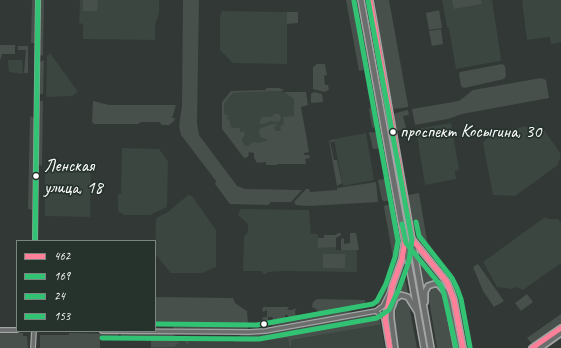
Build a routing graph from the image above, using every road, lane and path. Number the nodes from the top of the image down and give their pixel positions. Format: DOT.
graph roads {
  1 [pos="38,0"];
  2 [pos="361,0"];
  3 [pos="370,0"];
  4 [pos="412,239"];
  5 [pos="35,240"];
  6 [pos="405,241"];
  7 [pos="392,287"];
  8 [pos="376,311"];
  9 [pos="425,313"];
  10 [pos="419,315"];
  11 [pos="385,319"];
  12 [pos="561,328"];
  13 [pos="0,330"];
  14 [pos="16,330"];
  15 [pos="156,331"];
  16 [pos="34,332"];
  17 [pos="561,333"];
  18 [pos="34,348"];
  19 [pos="390,348"];
  20 [pos="395,348"];
  21 [pos="424,348"];
  22 [pos="431,348"];
  23 [pos="457,348"];
  24 [pos="463,348"];
  25 [pos="532,348"];
  26 [pos="540,348"];
  1 -- 5 [label="street"];
  2 -- 6 [label="main road"];
  3 -- 4 [label="main road"];
  4 -- 9 [label="main road"];
  4 -- 24 [label="main road"];
  6 -- 7 [label="main road"];
  6 -- 10 [label="main road"];
  7 -- 8 [label="street"];
  7 -- 11 [label="main road"];
  8 -- 11 [label="street"];
  8 -- 15 [label="street"];
  9 -- 22 [label="main road"];
  9 -- 23 [label="main road"];
  10 -- 20 [label="main road"];
  10 -- 21 [label="main road"];
  11 -- 19 [label="main road"];
  12 -- 25 [label="main road"];
  13 -- 14 [label="street"];
  16 -- 18 [label="street"];
  17 -- 26 [label="main road"];
}
